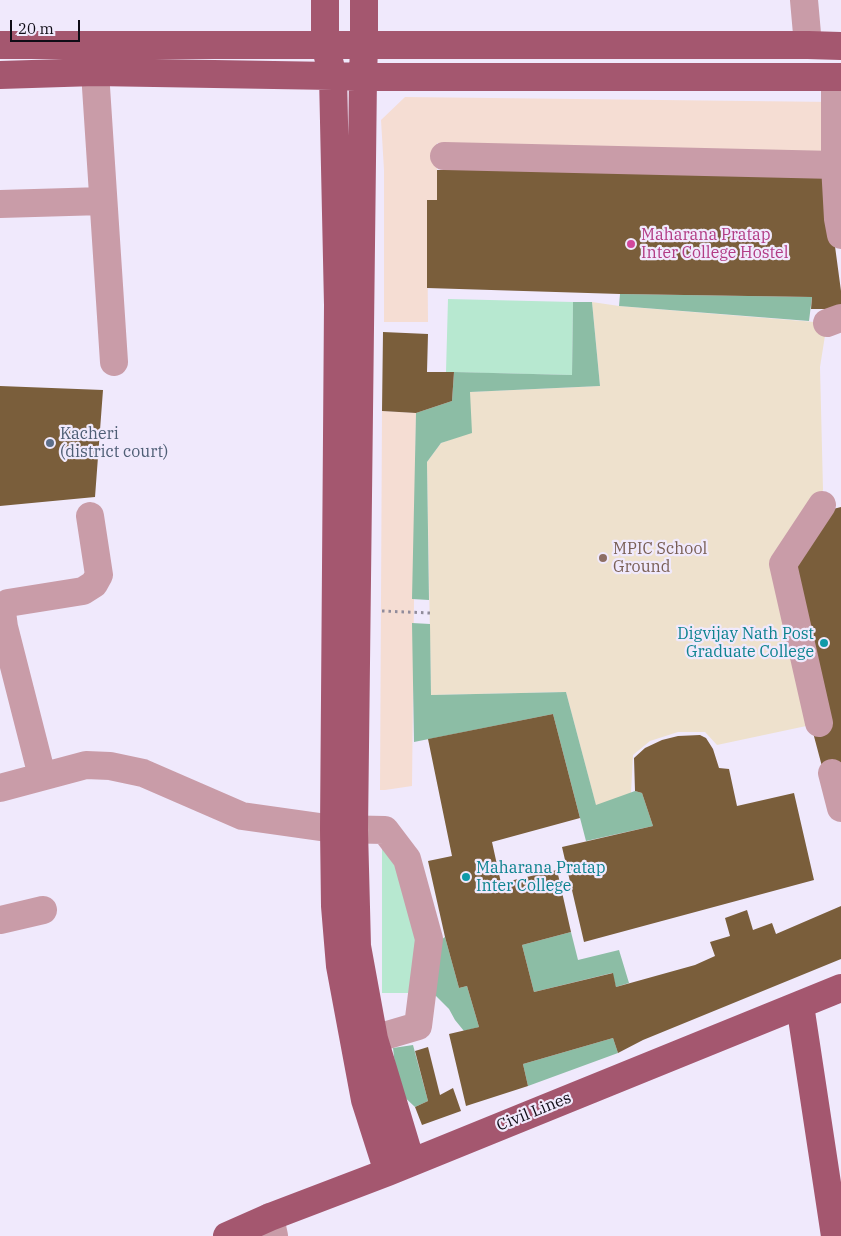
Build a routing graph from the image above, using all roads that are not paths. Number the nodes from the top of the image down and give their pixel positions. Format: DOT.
graph roads {
  1 [pos="325,0"];
  2 [pos="364,0"];
  3 [pos="804,0"];
  4 [pos="0,45"];
  5 [pos="325,45"];
  6 [pos="364,46"];
  7 [pos="827,46"];
  8 [pos="95,72"];
  9 [pos="0,75"];
  10 [pos="333,76"];
  11 [pos="362,77"];
  12 [pos="838,77"];
  13 [pos="444,156"];
  14 [pos="835,165"];
  15 [pos="104,201"];
  16 [pos="0,204"];
  17 [pos="841,235"];
  18 [pos="114,362"];
  19 [pos="822,505"];
  20 [pos="90,516"];
  21 [pos="819,723"];
  22 [pos="832,773"];
  23 [pos="42,776"];
  24 [pos="0,788"];
  25 [pos="841,808"];
  26 [pos="344,829"];
  27 [pos="43,910"];
  28 [pos="0,920"];
  29 [pos="841,988"];
  30 [pos="800,1005"];
  31 [pos="364,1041"];
  32 [pos="400,1167"];
  33 [pos="272,1227"];
  34 [pos="227,1236"];
  35 [pos="836,1236"];
  1 -- 5 [label="main road"];
  2 -- 6 [label="main road"];
  3 -- 7 [label="street"];
  4 -- 5 [label="main road"];
  5 -- 6 [label="main road"];
  5 -- 10 [label="main road"];
  6 -- 7 [label="main road"];
  6 -- 11 [label="main road"];
  7 -- 12 [label="main road"];
  8 -- 9 [label="main road"];
  8 -- 10 [label="main road"];
  8 -- 15 [label="street"];
  10 -- 11 [label="main road"];
  10 -- 26 [label="main road"];
  11 -- 12 [label="main road"];
  11 -- 26 [label="main road"];
  12 -- 14 [label="street"];
  13 -- 14 [label="street"];
  14 -- 17 [label="street"];
  15 -- 16 [label="street"];
  15 -- 18 [label="street"];
  19 -- 21 [label="street"];
  20 -- 23 [label="street"];
  22 -- 25 [label="street"];
  23 -- 24 [label="street"];
  23 -- 26 [label="street"];
  26 -- 31 [label="main road"];
  26 -- 31 [label="street"];
  27 -- 28 [label="street"];
  29 -- 30 [label="main road, Civil Lines"];
  30 -- 32 [label="main road, Civil Lines"];
  30 -- 35 [label="main road"];
  31 -- 32 [label="main road"];
  32 -- 33 [label="main road, Civil Lines"];
  33 -- 34 [label="main road, Civil Lines"];
}
